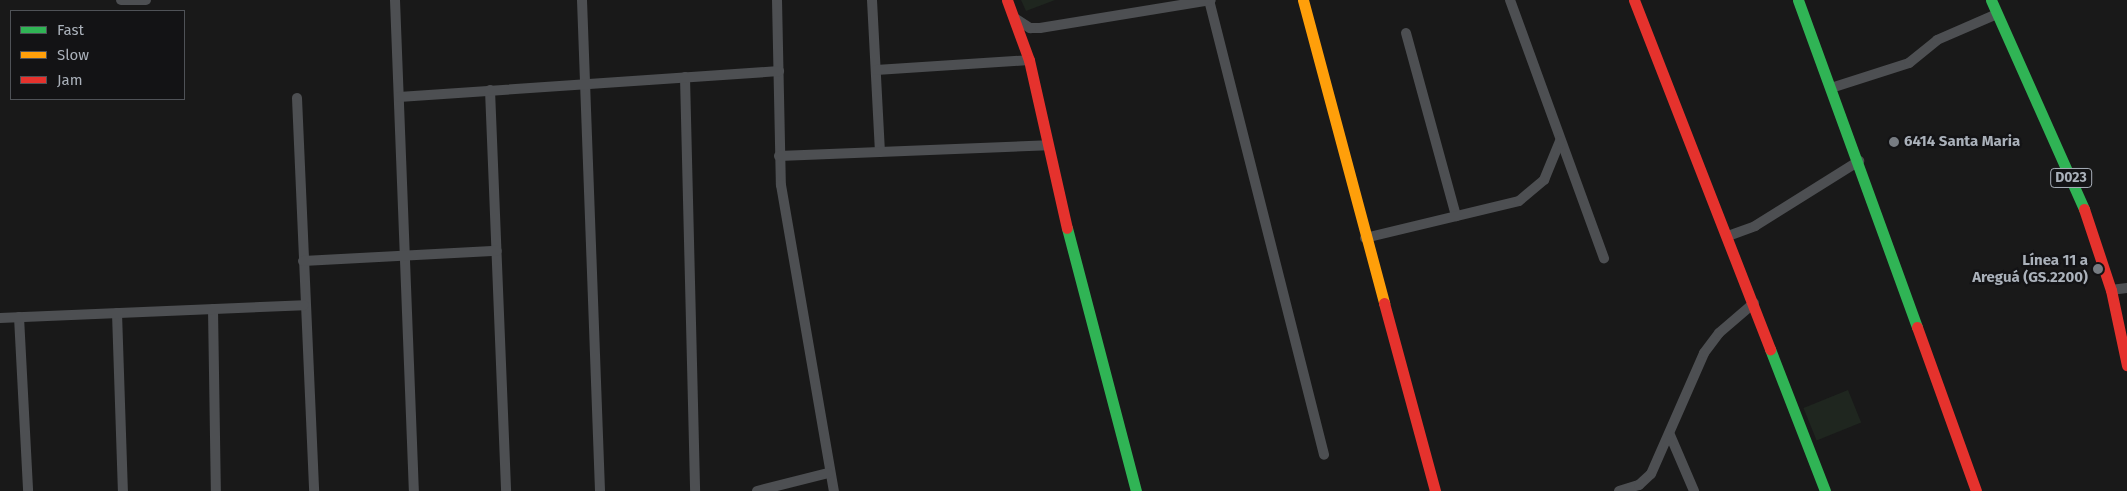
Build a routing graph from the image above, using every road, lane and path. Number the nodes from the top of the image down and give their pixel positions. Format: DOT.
graph roads {
  1 [pos="121,0"];
  2 [pos="146,0"];
  3 [pos="395,0"];
  4 [pos="582,0"];
  5 [pos="777,0"];
  6 [pos="872,0"];
  7 [pos="1006,0"];
  8 [pos="1210,0"];
  9 [pos="1303,0"];
  10 [pos="1510,0"];
  11 [pos="1634,0"];
  12 [pos="1798,0"];
  13 [pos="1991,0"];
  14 [pos="1176,3"];
  15 [pos="1997,14"];
  16 [pos="1016,19"];
  17 [pos="1406,33"];
  18 [pos="1029,60"];
  19 [pos="876,70"];
  20 [pos="779,71"];
  21 [pos="685,77"];
  22 [pos="585,84"];
  23 [pos="1831,88"];
  24 [pos="490,90"];
  25 [pos="399,97"];
  26 [pos="297,98"];
  27 [pos="1560,137"];
  28 [pos="1048,145"];
  29 [pos="880,152"];
  30 [pos="779,156"];
  31 [pos="1858,161"];
  32 [pos="1456,216"];
  33 [pos="1728,236"];
  34 [pos="1365,238"];
  35 [pos="497,251"];
  36 [pos="405,255"];
  37 [pos="1604,258"];
  38 [pos="303,260"];
  39 [pos="2127,288"];
  40 [pos="2111,290"];
  41 [pos="1754,302"];
  42 [pos="304,305"];
  43 [pos="213,309"];
  44 [pos="117,313"];
  45 [pos="19,317"];
  46 [pos="0,318"];
  47 [pos="2127,364"];
  48 [pos="1670,435"];
  49 [pos="1324,455"];
  50 [pos="828,473"];
  51 [pos="28,491"];
  52 [pos="123,491"];
  53 [pos="216,491"];
  54 [pos="314,491"];
  55 [pos="414,491"];
  56 [pos="506,491"];
  57 [pos="600,491"];
  58 [pos="695,491"];
  59 [pos="758,491"];
  60 [pos="834,491"];
  61 [pos="1136,491"];
  62 [pos="1435,491"];
  63 [pos="1619,491"];
  64 [pos="1694,491"];
  65 [pos="1825,491"];
  66 [pos="1976,491"];
  1 -- 2 [label="street"];
  3 -- 25 [label="street"];
  4 -- 22 [label="street"];
  5 -- 20 [label="street"];
  6 -- 19 [label="street"];
  7 -- 16 [label="street"];
  8 -- 14 [label="street"];
  8 -- 49 [label="street"];
  9 -- 34 [label="street"];
  10 -- 27 [label="street"];
  11 -- 33 [label="street"];
  12 -- 23 [label="street"];
  13 -- 15 [label="street, D023"];
  14 -- 16 [label="street"];
  15 -- 23 [label="street"];
  15 -- 40 [label="street, D023"];
  16 -- 18 [label="street"];
  17 -- 32 [label="street"];
  18 -- 19 [label="street"];
  18 -- 28 [label="street"];
  19 -- 29 [label="street"];
  20 -- 21 [label="street"];
  20 -- 30 [label="street"];
  21 -- 22 [label="street"];
  21 -- 58 [label="street"];
  22 -- 24 [label="street"];
  22 -- 57 [label="street"];
  23 -- 31 [label="street"];
  24 -- 25 [label="street"];
  24 -- 35 [label="street"];
  25 -- 36 [label="street"];
  26 -- 38 [label="street"];
  27 -- 32 [label="street"];
  27 -- 37 [label="street"];
  28 -- 29 [label="street"];
  28 -- 61 [label="street"];
  29 -- 30 [label="street"];
  30 -- 50 [label="street"];
  31 -- 33 [label="street"];
  31 -- 66 [label="street"];
  32 -- 34 [label="street"];
  33 -- 41 [label="street"];
  34 -- 62 [label="street"];
  35 -- 36 [label="street"];
  35 -- 56 [label="street"];
  36 -- 38 [label="street"];
  36 -- 55 [label="street"];
  38 -- 42 [label="street"];
  39 -- 40 [label="street"];
  40 -- 47 [label="street, D023"];
  41 -- 48 [label="street"];
  41 -- 65 [label="street"];
  42 -- 43 [label="street"];
  42 -- 54 [label="street"];
  43 -- 44 [label="street"];
  43 -- 53 [label="street"];
  44 -- 45 [label="street"];
  44 -- 52 [label="street"];
  45 -- 46 [label="street"];
  45 -- 51 [label="street"];
  48 -- 63 [label="street"];
  48 -- 64 [label="street"];
  50 -- 59 [label="street"];
  50 -- 60 [label="street"];
}
